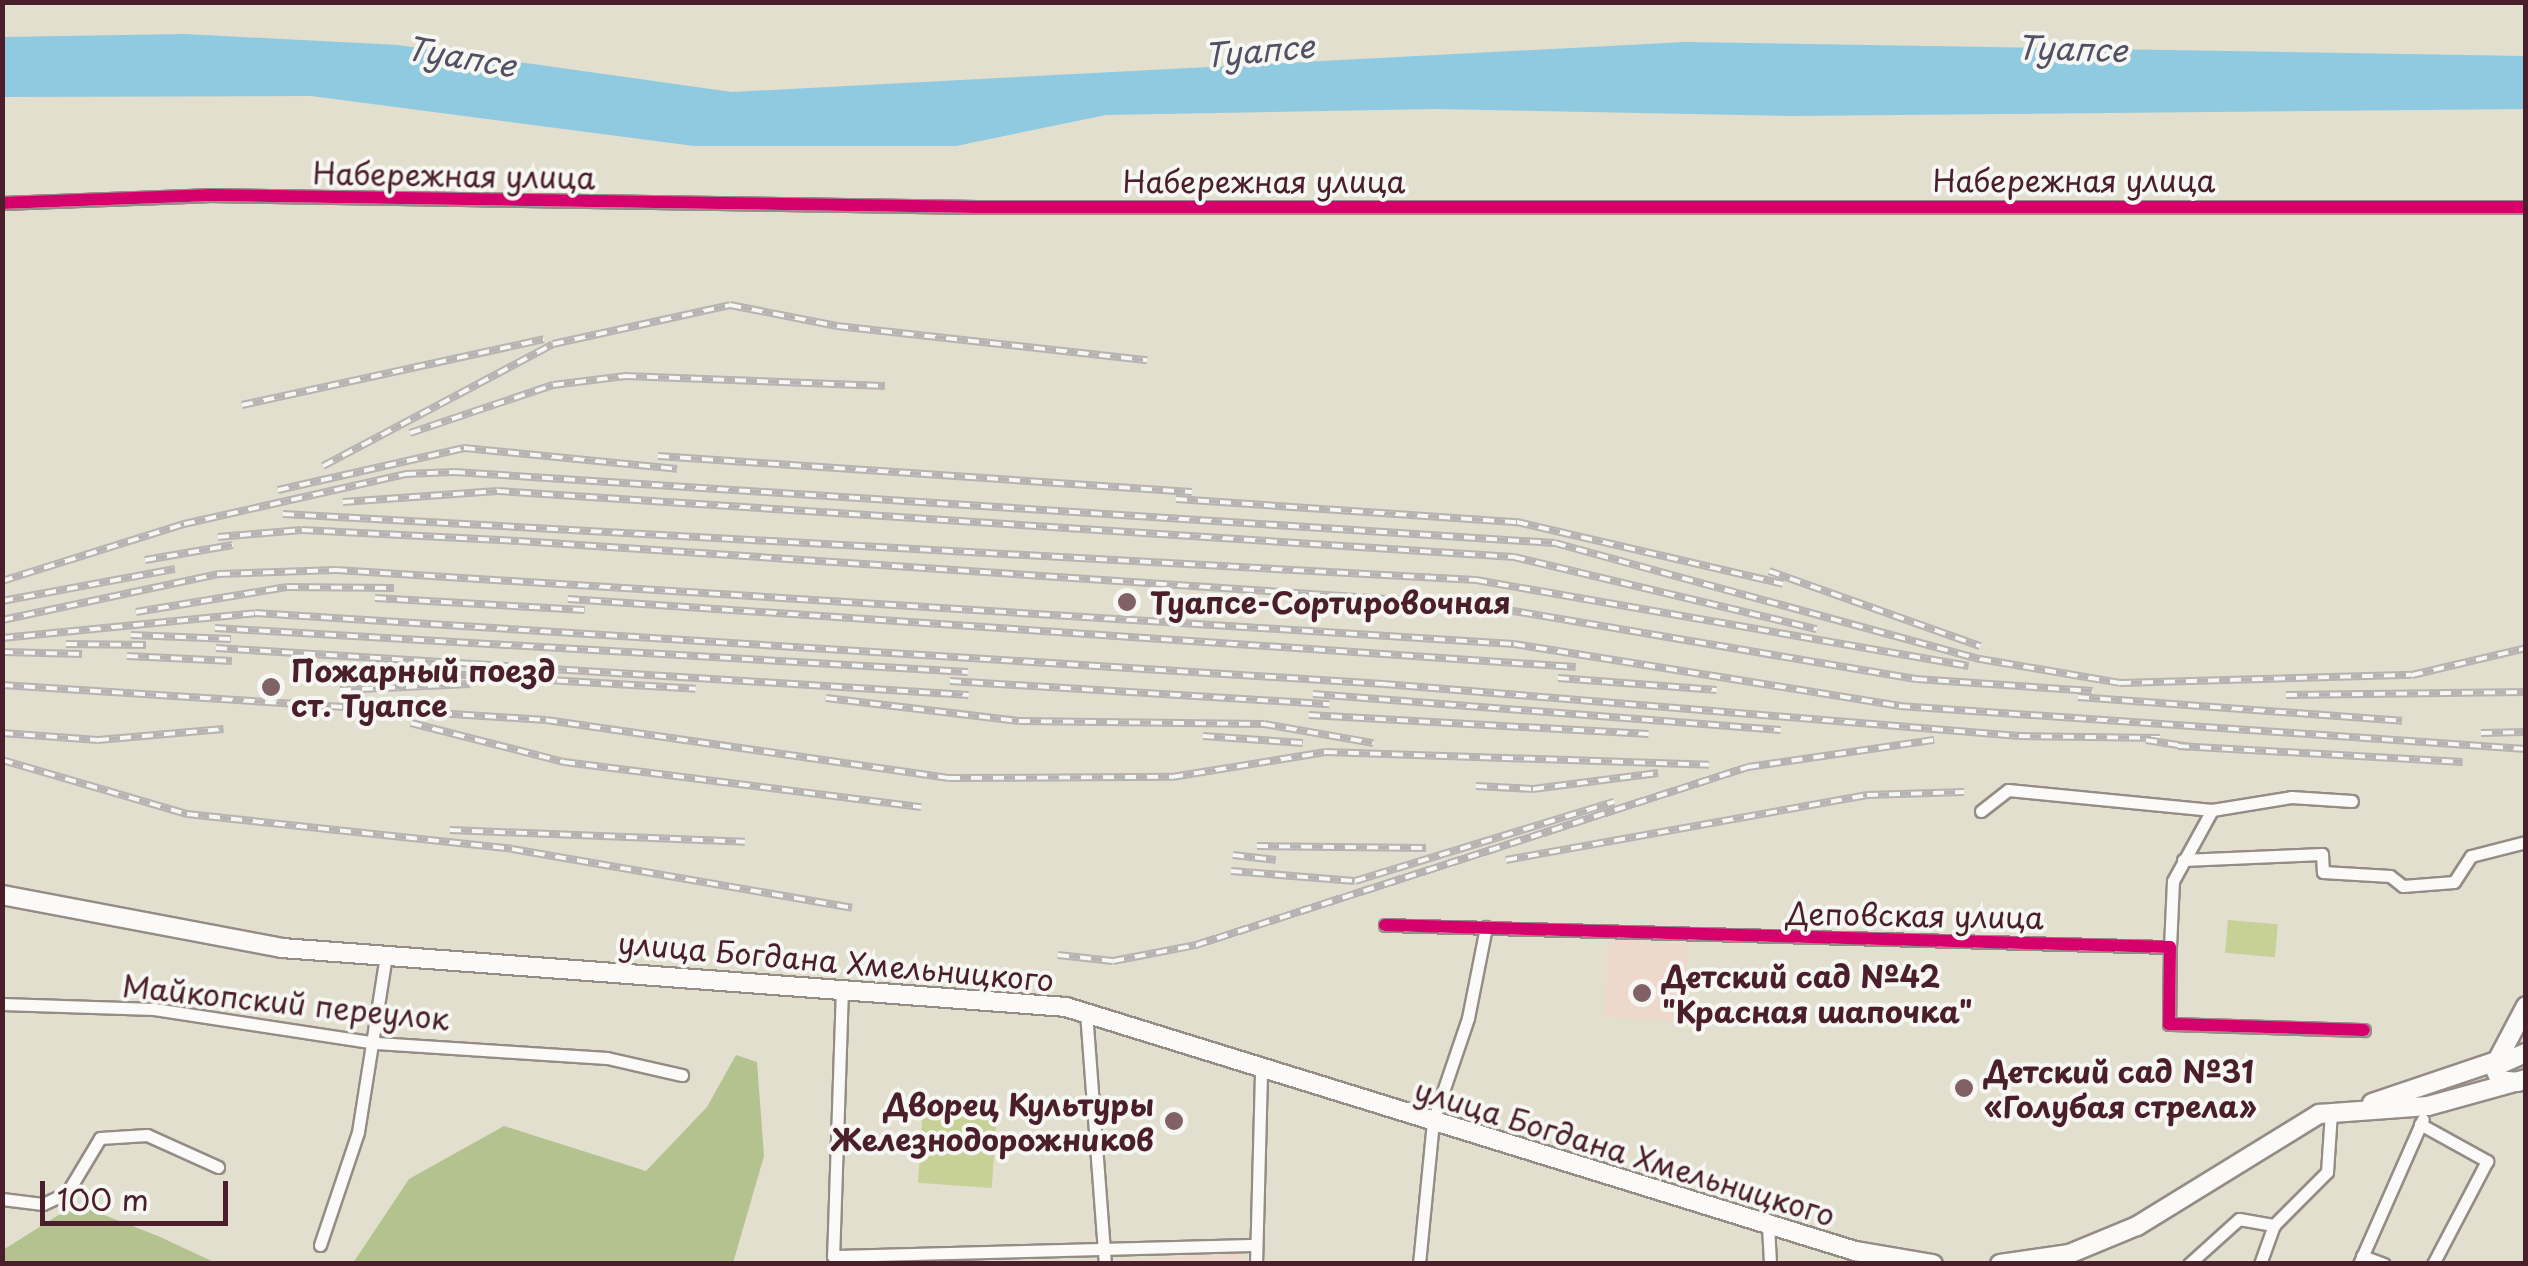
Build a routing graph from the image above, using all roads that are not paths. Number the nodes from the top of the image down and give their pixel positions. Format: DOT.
graph roads {
  1 [pos="2,203"];
  2 [pos="2526,207"];
  3 [pos="2352,801"];
  4 [pos="2212,810"];
  5 [pos="1981,812"];
  6 [pos="2526,842"];
  7 [pos="2184,860"];
  8 [pos="2,895"];
  9 [pos="1385,925"];
  10 [pos="1486,927"];
  11 [pos="2170,947"];
  12 [pos="386,954"];
  13 [pos="842,988"];
  14 [pos="2,1004"];
  15 [pos="2526,1006"];
  16 [pos="1086,1012"];
  17 [pos="2364,1030"];
  18 [pos="376,1042"];
  19 [pos="2526,1052"];
  20 [pos="2498,1060"];
  21 [pos="1261,1070"];
  22 [pos="682,1075"];
  23 [pos="2522,1079"];
  24 [pos="2367,1105"];
  25 [pos="2428,1106"];
  26 [pos="2331,1111"];
  27 [pos="1432,1121"];
  28 [pos="2420,1124"];
  29 [pos="218,1167"];
  30 [pos="2,1199"];
  31 [pos="1768,1225"];
  32 [pos="2274,1225"];
  33 [pos="320,1245"];
  34 [pos="1255,1245"];
  35 [pos="1104,1257"];
  36 [pos="2360,1260"];
  37 [pos="954,1261"];
  38 [pos="1256,1264"];
  39 [pos="1419,1264"];
  40 [pos="1770,1264"];
  41 [pos="1933,1264"];
  42 [pos="2000,1264"];
  43 [pos="2189,1264"];
  44 [pos="2260,1264"];
  45 [pos="2384,1264"];
  46 [pos="2433,1264"];
  1 -- 2 [label="street, Набережная улица"];
  3 -- 4 [label="street"];
  4 -- 5 [label="street"];
  4 -- 7 [label="street"];
  6 -- 7 [label="street"];
  7 -- 11 [label="street"];
  8 -- 12 [label="main road, улица Богдана Хмельницкого"];
  9 -- 10 [label="street, Деповская улица"];
  10 -- 11 [label="street, Деповская улица"];
  10 -- 27 [label="street"];
  11 -- 17 [label="street"];
  12 -- 13 [label="main road, улица Богдана Хмельницкого"];
  12 -- 18 [label="street"];
  13 -- 16 [label="main road, улица Богдана Хмельницкого"];
  13 -- 37 [label="street"];
  14 -- 18 [label="street, Майкопский переулок"];
  15 -- 20 [label="main road"];
  16 -- 21 [label="main road, улица Богдана Хмельницкого"];
  16 -- 35 [label="street"];
  18 -- 22 [label="street, Майкопский переулок"];
  18 -- 33 [label="street"];
  19 -- 20 [label="main road"];
  20 -- 23 [label="main road"];
  20 -- 24 [label="main road"];
  21 -- 27 [label="main road, улица Богдана Хмельницкого"];
  21 -- 34 [label="street"];
  23 -- 25 [label="main road"];
  24 -- 25 [label="main road"];
  24 -- 26 [label="main road"];
  25 -- 28 [label="street"];
  26 -- 32 [label="street"];
  26 -- 42 [label="main road"];
  27 -- 31 [label="main road, улица Богдана Хмельницкого"];
  27 -- 39 [label="street"];
  28 -- 36 [label="street"];
  28 -- 46 [label="street"];
  29 -- 30 [label="street"];
  31 -- 40 [label="street"];
  31 -- 41 [label="main road, улица Богдана Хмельницкого"];
  32 -- 43 [label="street"];
  32 -- 44 [label="street"];
  34 -- 35 [label="street"];
  34 -- 38 [label="street"];
  35 -- 37 [label="street"];
  36 -- 45 [label="street"];
}
